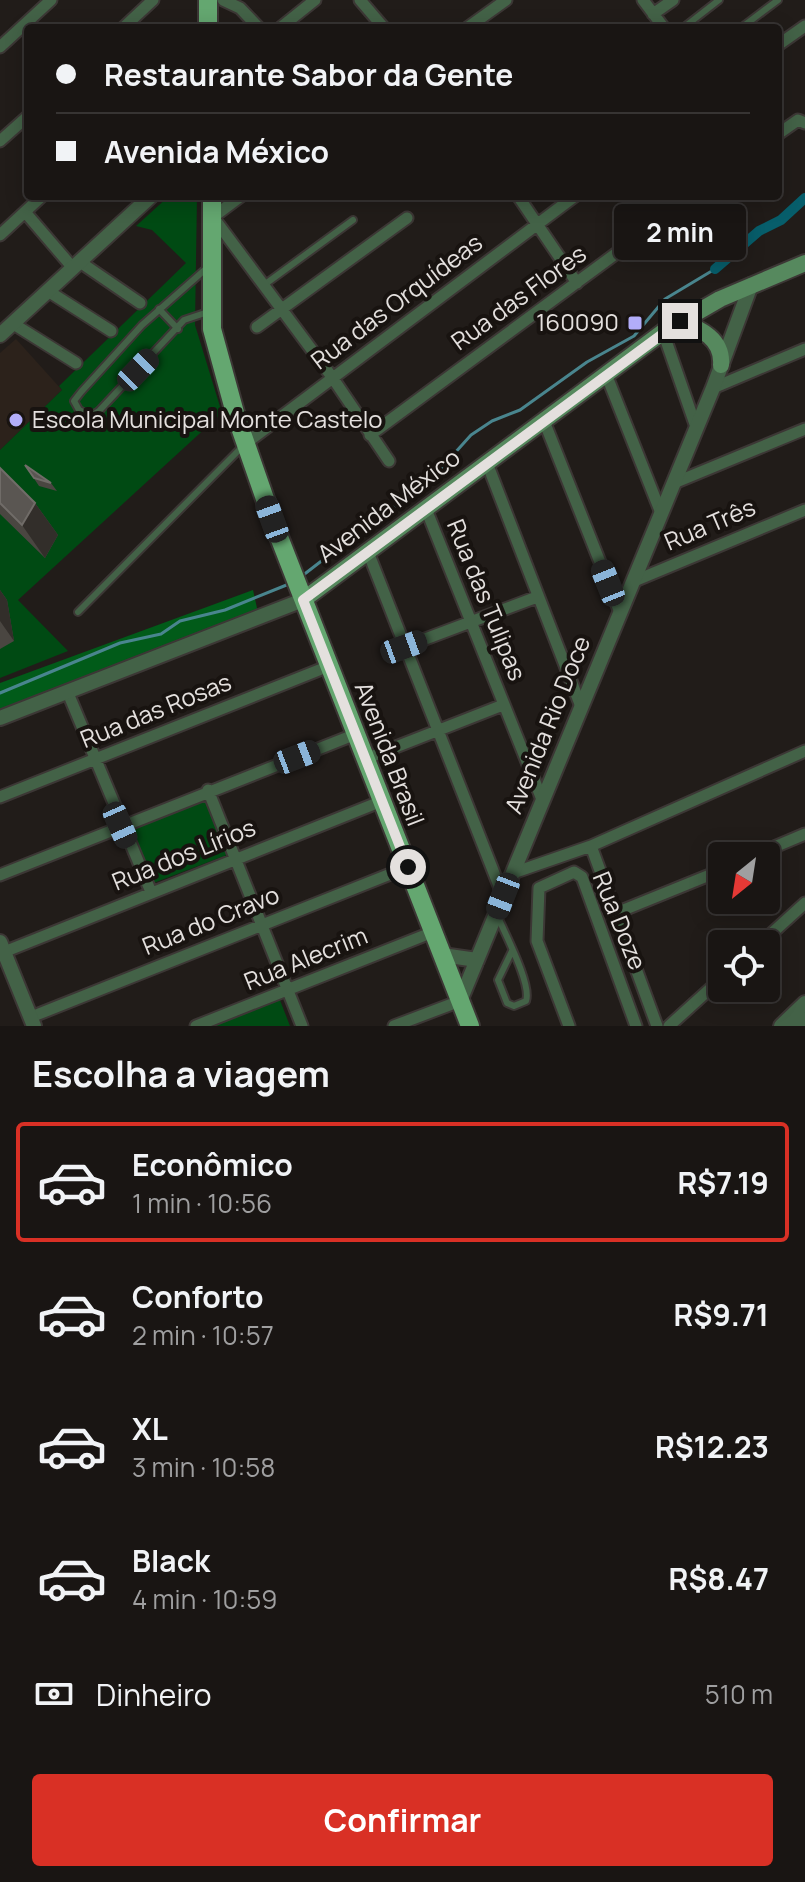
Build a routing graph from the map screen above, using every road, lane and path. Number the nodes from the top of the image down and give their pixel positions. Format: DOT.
graph roads {
  1 [pos="51,0"];
  2 [pos="153,0"];
  3 [pos="208,0"];
  4 [pos="315,0"];
  5 [pos="360,0"];
  6 [pos="506,0"];
  7 [pos="643,0"];
  8 [pos="673,0"];
  9 [pos="719,0"];
  10 [pos="778,0"];
  11 [pos="229,1"];
  12 [pos="656,23"];
  13 [pos="25,24"];
  14 [pos="127,24"];
  15 [pos="208,24"];
  16 [pos="255,24"];
  17 [pos="285,24"];
  18 [pos="381,24"];
  19 [pos="473,24"];
  20 [pos="688,24"];
  21 [pos="746,24"];
  22 [pos="24,25"];
  23 [pos="805,26"];
  24 [pos="782,42"];
  25 [pos="0,47"];
  26 [pos="805,123"];
  27 [pos="24,124"];
  28 [pos="782,131"];
  29 [pos="0,141"];
  30 [pos="38,200"];
  31 [pos="147,200"];
  32 [pos="212,200"];
  33 [pos="236,200"];
  34 [pos="521,200"];
  35 [pos="570,200"];
  36 [pos="689,200"];
  37 [pos="25,212"];
  38 [pos="213,217"];
  39 [pos="407,218"];
  40 [pos="353,220"];
  41 [pos="538,224"];
  42 [pos="0,235"];
  43 [pos="805,263"];
  44 [pos="77,265"];
  45 [pos="211,265"];
  46 [pos="577,283"];
  47 [pos="264,285"];
  48 [pos="751,285"];
  49 [pos="48,291"];
  50 [pos="140,303"];
  51 [pos="282,308"];
  52 [pos="159,309"];
  53 [pos="211,311"];
  54 [pos="680,321"];
  55 [pos="12,323"];
  56 [pos="257,327"];
  57 [pos="178,329"];
  58 [pos="111,331"];
  59 [pos="663,332"];
  60 [pos="0,335"];
  61 [pos="805,349"];
  62 [pos="76,363"];
  63 [pos="721,365"];
  64 [pos="606,374"];
  65 [pos="332,377"];
  66 [pos="713,388"];
  67 [pos="544,421"];
  68 [pos="696,427"];
  69 [pos="805,429"];
  70 [pos="370,435"];
  71 [pos="245,444"];
  72 [pos="389,461"];
  73 [pos="487,463"];
  74 [pos="674,483"];
  75 [pos="426,509"];
  76 [pos="805,510"];
  77 [pos="661,513"];
  78 [pos="368,552"];
  79 [pos="632,582"];
  80 [pos="301,594"];
  81 [pos="537,597"];
  82 [pos="619,610"];
  83 [pos="78,612"];
  84 [pos="471,623"];
  85 [pos="404,647"];
  86 [pos="329,666"];
  87 [pos="68,693"];
  88 [pos="580,704"];
  89 [pos="503,705"];
  90 [pos="0,718"];
  91 [pos="356,734"];
  92 [pos="437,734"];
  93 [pos="805,751"];
  94 [pos="365,759"];
  95 [pos="93,760"];
  96 [pos="208,790"];
  97 [pos="0,797"];
  98 [pos="541,797"];
  99 [pos="382,801"];
  100 [pos="120,825"];
  101 [pos="805,834"];
  102 [pos="780,845"];
  103 [pos="591,846"];
  104 [pos="233,858"];
  105 [pos="408,867"];
  106 [pos="513,873"];
  107 [pos="0,875"];
  108 [pos="708,876"];
  109 [pos="151,892"];
  110 [pos="503,896"];
  111 [pos="805,903"];
  112 [pos="497,913"];
  113 [pos="616,913"];
  114 [pos="261,924"];
  115 [pos="775,930"];
  116 [pos="433,932"];
  117 [pos="512,951"];
  118 [pos="3,953"];
  119 [pos="442,955"];
  120 [pos="477,960"];
  121 [pos="287,991"];
  122 [pos="708,991"];
  123 [pos="460,1001"];
  124 [pos="805,1003"];
  125 [pos="805,1020"];
  126 [pos="32,1022"];
  127 [pos="201,1025"];
  128 [pos="302,1026"];
  129 [pos="394,1026"];
  130 [pos="470,1026"];
  131 [pos="569,1026"];
  132 [pos="636,1026"];
  133 [pos="657,1026"];
  134 [pos="669,1026"];
  135 [pos="781,1026"];
  136 [pos="798,1026"];
  1 -- 13 [label="street"];
  2 -- 14 [label="street"];
  3 -- 15 [label="main road"];
  4 -- 17 [label="street"];
  5 -- 18 [label="street"];
  6 -- 19 [label="street"];
  7 -- 12 [label="street"];
  8 -- 12 [label="street"];
  9 -- 20 [label="lane"];
  10 -- 21 [label="lane"];
  11 -- 16 [label="street"];
  22 -- 25 [label="street"];
  23 -- 24 [label="street"];
  26 -- 28 [label="street"];
  27 -- 29 [label="street"];
  30 -- 37 [label="street"];
  31 -- 44 [label="street"];
  32 -- 38 [label="main road, Avenida Brasil"];
  33 -- 38 [label="street"];
  34 -- 41 [label="street"];
  35 -- 41 [label="street, Rua das Orquídeas"];
  36 -- 46 [label="street, Rua das Flores"];
  37 -- 42 [label="street"];
  37 -- 44 [label="street"];
  38 -- 45 [label="main road, Avenida Brasil"];
  38 -- 47 [label="street"];
  39 -- 51 [label="street"];
  40 -- 47 [label="lane"];
  41 -- 46 [label="street"];
  41 -- 65 [label="street, Rua das Orquídeas"];
  43 -- 48 [label="main road, Avenida México"];
  44 -- 49 [label="street"];
  44 -- 50 [label="street"];
  45 -- 52 [label="lane"];
  45 -- 53 [label="main road, Avenida Brasil"];
  46 -- 70 [label="street, Rua das Flores"];
  47 -- 51 [label="street"];
  48 -- 54 [label="main road, Avenida México"];
  48 -- 63 [label="street, Avenida Rio Doce"];
  49 -- 55 [label="street"];
  49 -- 58 [label="street"];
  51 -- 56 [label="street"];
  51 -- 65 [label="street"];
  52 -- 57 [label="lane"];
  52 -- 57 [label="lane"];
  53 -- 57 [label="lane"];
  53 -- 71 [label="main road, Avenida Brasil"];
  54 -- 59 [label="main road, Avenida México"];
  54 -- 63 [label="main road"];
  55 -- 60 [label="street"];
  55 -- 62 [label="street"];
  59 -- 64 [label="main road, Avenida México"];
  59 -- 68 [label="street"];
  61 -- 66 [label="street"];
  63 -- 66 [label="street, Avenida Rio Doce"];
  64 -- 67 [label="main road, Avenida México"];
  64 -- 77 [label="street"];
  65 -- 70 [label="street"];
  65 -- 71 [label="street, Rua das Orquídeas"];
  66 -- 68 [label="street, Avenida Rio Doce"];
  67 -- 73 [label="main road, Avenida México"];
  67 -- 82 [label="street"];
  68 -- 74 [label="street, Avenida Rio Doce"];
  69 -- 74 [label="street"];
  70 -- 72 [label="street"];
  71 -- 80 [label="main road, Avenida Brasil"];
  71 -- 83 [label="lane"];
  73 -- 75 [label="main road, Avenida México"];
  73 -- 81 [label="street"];
  74 -- 77 [label="street, Avenida Rio Doce"];
  75 -- 78 [label="main road, Avenida México"];
  75 -- 84 [label="street, Rua das Tulipas"];
  76 -- 79 [label="street, Rua Três"];
  77 -- 79 [label="street, Avenida Rio Doce"];
  78 -- 80 [label="main road, Avenida México"];
  78 -- 85 [label="street"];
  79 -- 82 [label="street, Avenida Rio Doce"];
  80 -- 86 [label="main road, Avenida Brasil"];
  80 -- 87 [label="street, Avenida México"];
  81 -- 84 [label="street"];
  81 -- 88 [label="street"];
  82 -- 88 [label="street, Avenida Rio Doce"];
  84 -- 85 [label="street"];
  84 -- 89 [label="street, Rua das Tulipas"];
  85 -- 92 [label="street"];
  86 -- 91 [label="main road, Avenida Brasil"];
  86 -- 95 [label="street, Rua das Rosas"];
  87 -- 90 [label="street, Avenida México"];
  87 -- 95 [label="street"];
  88 -- 98 [label="street, Avenida Rio Doce"];
  89 -- 92 [label="street"];
  89 -- 98 [label="street, Rua das Tulipas"];
  91 -- 94 [label="main road, Avenida Brasil"];
  91 -- 96 [label="street"];
  92 -- 94 [label="street"];
  92 -- 110 [label="street"];
  93 -- 103 [label="street"];
  94 -- 99 [label="main road, Avenida Brasil"];
  95 -- 97 [label="street, Rua das Rosas"];
  95 -- 100 [label="street"];
  96 -- 100 [label="street"];
  96 -- 104 [label="street"];
  98 -- 106 [label="street, Avenida Rio Doce"];
  99 -- 104 [label="street, Rua dos Lírios"];
  99 -- 105 [label="main road, Avenida Brasil"];
  100 -- 107 [label="street"];
  100 -- 109 [label="street"];
  101 -- 102 [label="street"];
  103 -- 106 [label="street"];
  103 -- 113 [label="street, Rua Doze"];
  104 -- 109 [label="street, Rua dos Lírios"];
  104 -- 114 [label="street"];
  105 -- 114 [label="street, Rua do Cravo"];
  105 -- 116 [label="main road, Avenida Brasil"];
  106 -- 110 [label="street, Avenida Rio Doce"];
  108 -- 113 [label="street"];
  109 -- 118 [label="street, Rua dos Lírios"];
  110 -- 112 [label="street, Avenida Rio Doce"];
  111 -- 115 [label="street"];
  112 -- 117 [label="lane"];
  112 -- 120 [label="street, Avenida Rio Doce"];
  113 -- 133 [label="street, Rua Doze"];
  114 -- 121 [label="street"];
  114 -- 126 [label="street, Rua do Cravo"];
  116 -- 119 [label="main road, Avenida Brasil"];
  116 -- 121 [label="street, Rua Alecrim"];
  117 -- 117 [label="lane"];
  118 -- 126 [label="street"];
  119 -- 120 [label="street"];
  119 -- 123 [label="main road, Avenida Brasil"];
  120 -- 123 [label="street, Avenida Rio Doce"];
  121 -- 127 [label="street, Rua Alecrim"];
  121 -- 128 [label="street"];
  122 -- 134 [label="street"];
  123 -- 129 [label="street"];
  123 -- 130 [label="main road, Avenida Brasil"];
  124 -- 135 [label="street"];
  125 -- 136 [label="street"];
  131 -- 132 [label="street, Rua Doze"];
}
